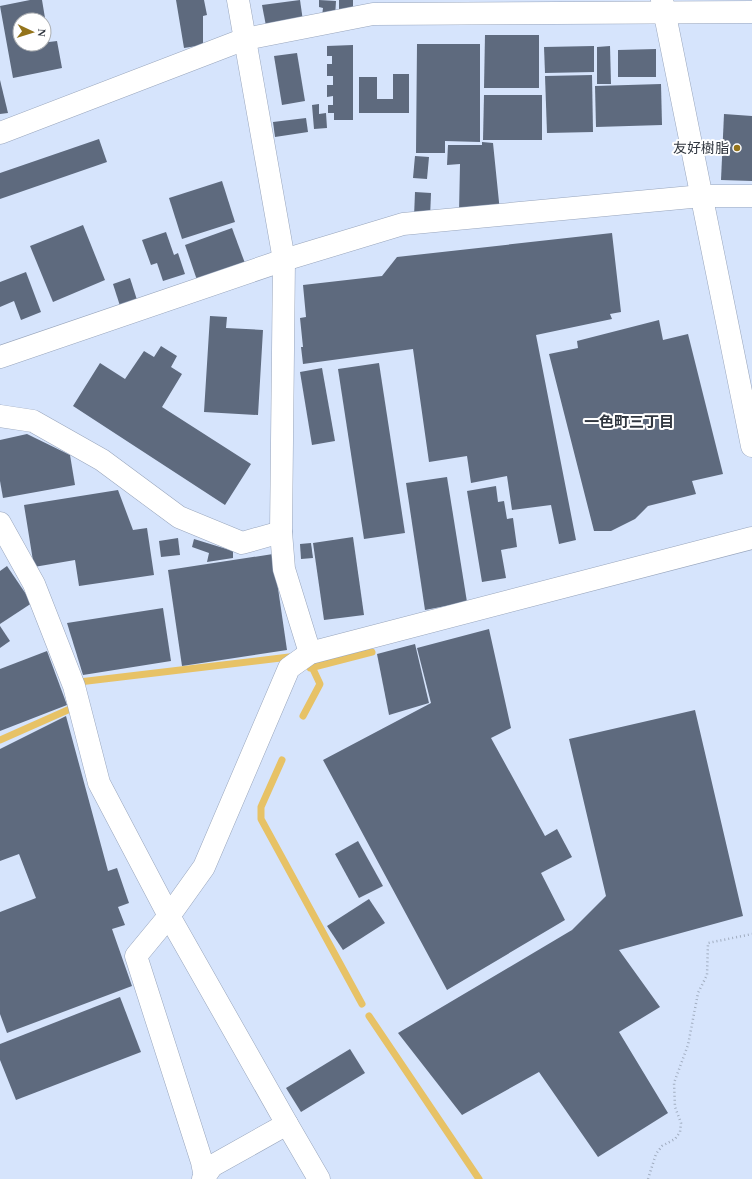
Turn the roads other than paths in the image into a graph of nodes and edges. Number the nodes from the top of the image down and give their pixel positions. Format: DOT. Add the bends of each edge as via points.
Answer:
graph roads {
  1 [pos="238,0"];
  2 [pos="664,6"];
  3 [pos="752,12"];
  4 [pos="245,39"];
  5 [pos="0,133"];
  6 [pos="702,196"];
  7 [pos="752,196"];
  8 [pos="284,260"];
  9 [pos="0,357"];
  10 [pos="0,416"];
  11 [pos="752,446"];
  12 [pos="0,523"];
  13 [pos="281,532"];
  14 [pos="752,538"];
  15 [pos="310,653"];
  16 [pos="168,916"];
  17 [pos="287,1124"];
  18 [pos="210,1175"];
  19 [pos="319,1179"];
  1 -- 4 [label="street"];
  2 -- 3 [label="street"];
  2 -- 4 [label="street" via="373,14"];
  2 -- 6 [label="street"];
  4 -- 5 [label="street"];
  4 -- 8 [label="street"];
  6 -- 7 [label="street"];
  6 -- 8 [label="street" via="403,224"];
  6 -- 11 [label="street"];
  8 -- 9 [label="street"];
  8 -- 13 [label="street"];
  10 -- 13 [label="street" via="33,421 102,460 179,517 242,542"];
  12 -- 16 [label="street" via="34,584 74,686 99,783"];
  13 -- 15 [label="street" via="284,569"];
  14 -- 15 [label="street"];
  15 -- 16 [label="street" via="289,668 204,867"];
  16 -- 17 [label="street"];
  16 -- 18 [label="street" via="136,956 202,1162"];
  17 -- 18 [label="street"];
  17 -- 19 [label="street"];
}
